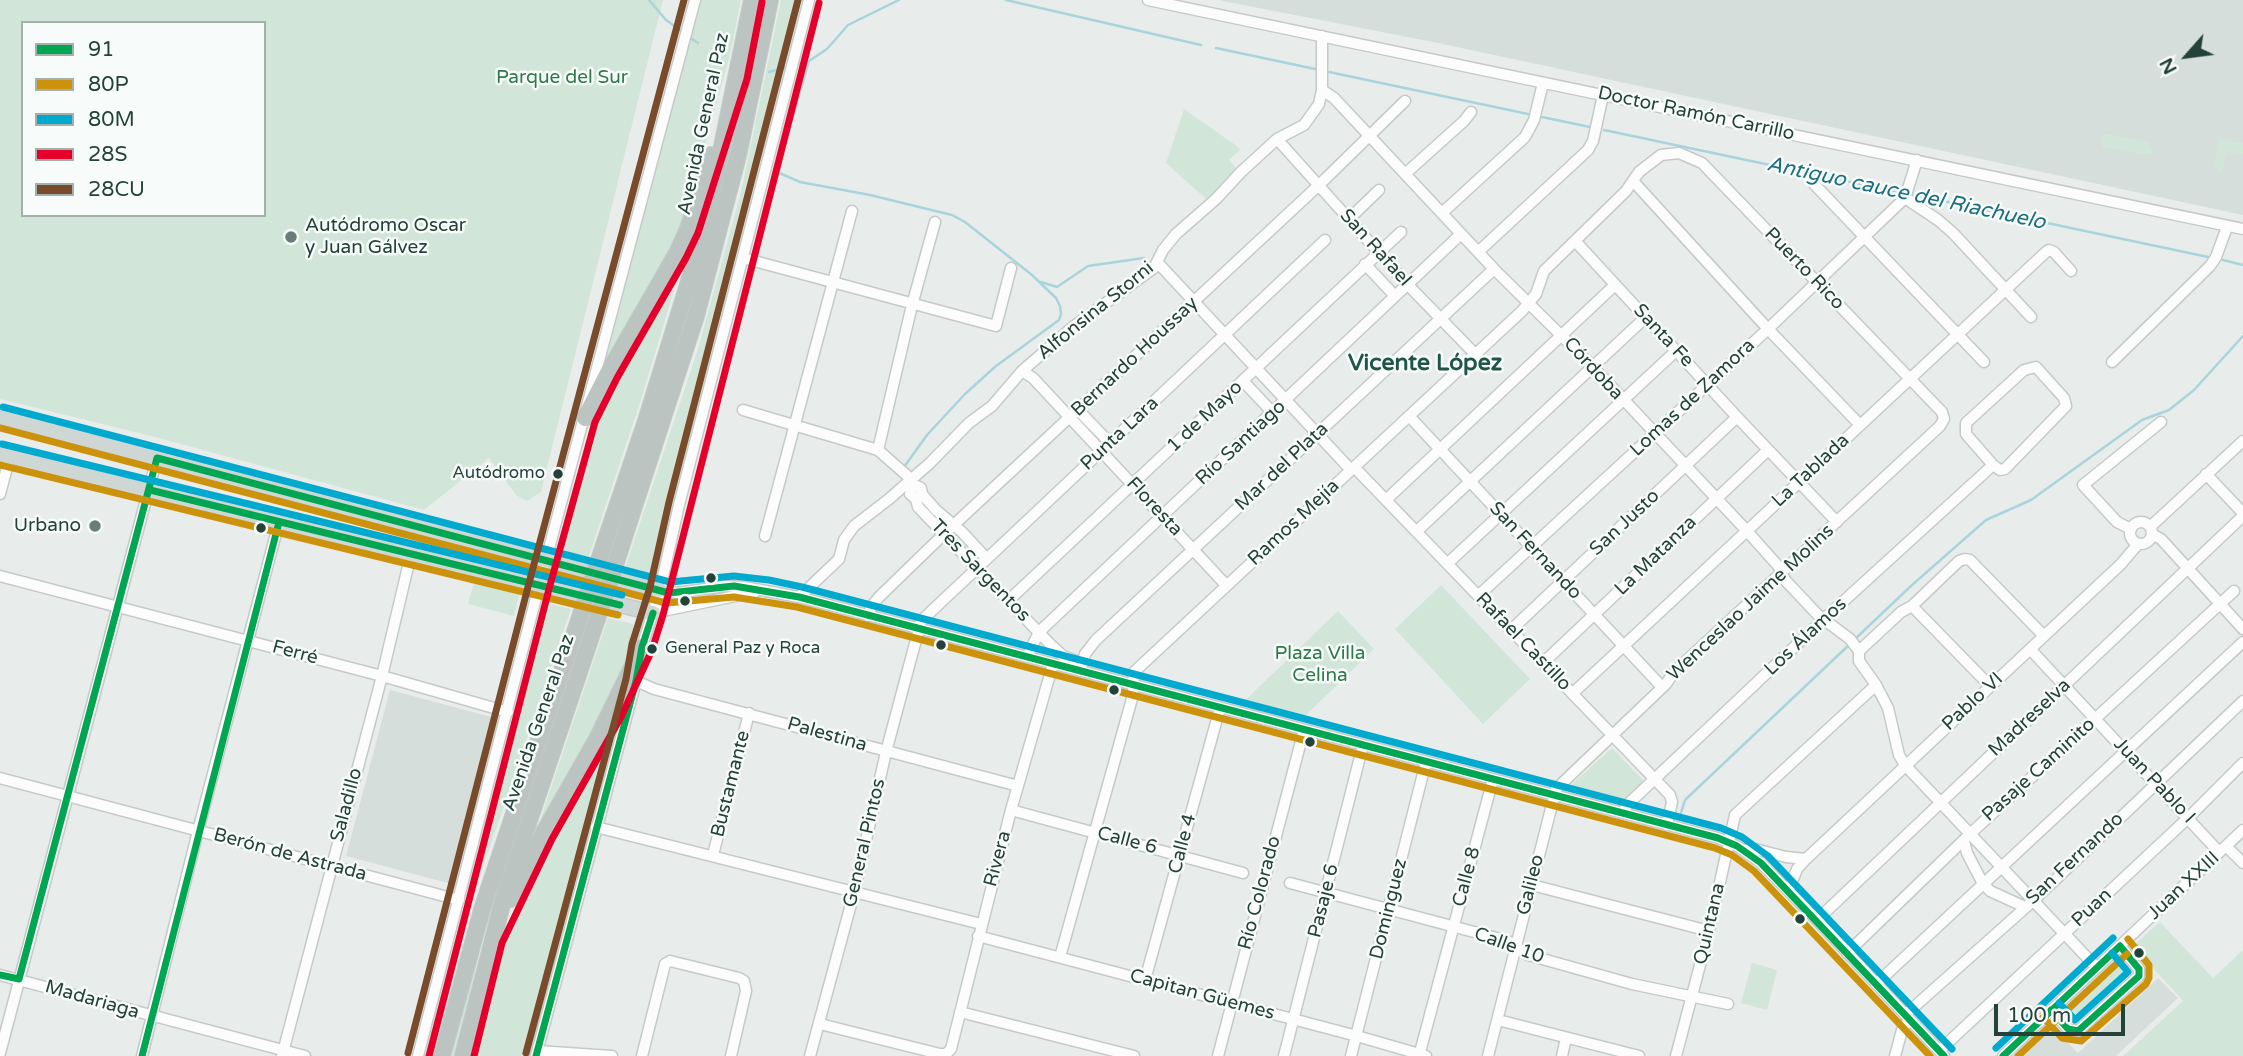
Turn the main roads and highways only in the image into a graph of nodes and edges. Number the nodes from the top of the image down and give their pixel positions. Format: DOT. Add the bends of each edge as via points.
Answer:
graph roads {
  1 [pos="752,0"];
  2 [pos="770,0"];
  3 [pos="737,76"];
  4 [pos="0,417"];
  5 [pos="585,418"];
  6 [pos="5,455"];
  7 [pos="660,590"];
  8 [pos="653,613"];
  9 [pos="642,647"];
  10 [pos="492,939"];
  11 [pos="442,1056"];
  12 [pos="463,1056"];
  1 -- 3 [label="highway, Avenida General Paz"];
  2 -- 10 [label="highway, Avenida General Paz, bridge" via="738,156 696,316"];
  3 -- 5 [label="highway" via="688,229"];
  3 -- 11 [label="highway, Avenida General Paz, bridge" via="690,278 495,867"];
  4 -- 7 [label="main road"];
  6 -- 8 [label="main road"];
  9 -- 10 [label="highway"];
  10 -- 12 [label="highway, Avenida General Paz"];
}
